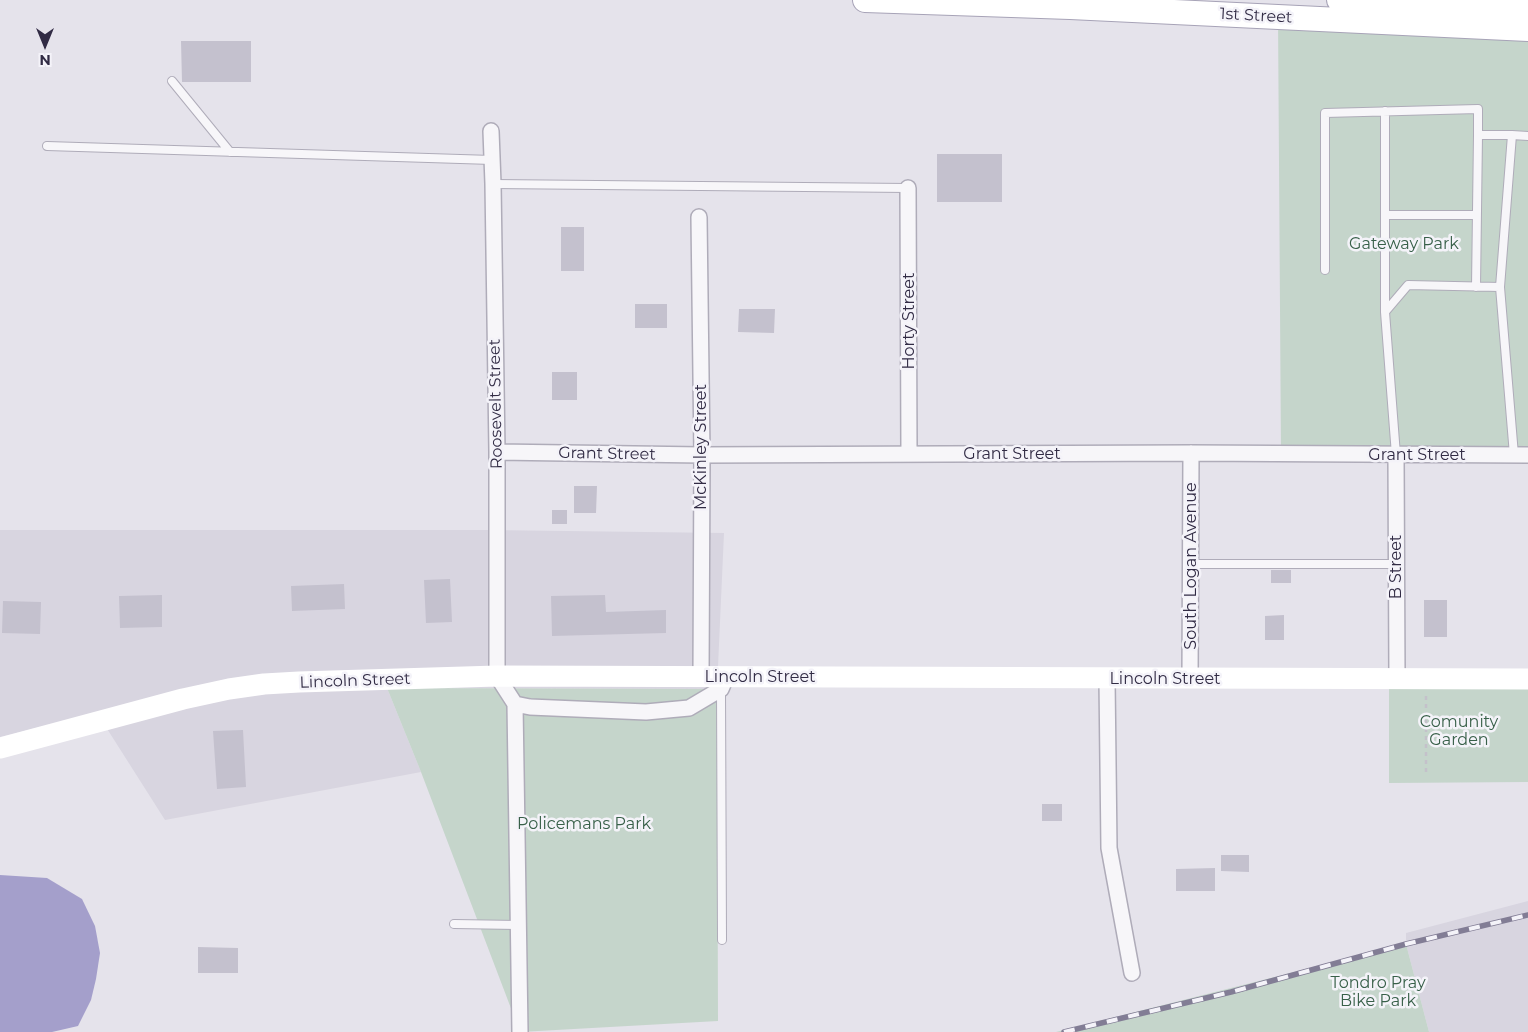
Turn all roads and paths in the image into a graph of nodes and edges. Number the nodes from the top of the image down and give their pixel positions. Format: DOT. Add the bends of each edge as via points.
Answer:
graph roads {
  1 [pos="865,0"];
  2 [pos="1339,0"];
  3 [pos="1528,12"];
  4 [pos="1528,29"];
  5 [pos="172,81"];
  6 [pos="1385,112"];
  7 [pos="491,131"];
  8 [pos="1478,136"];
  9 [pos="1512,136"];
  10 [pos="1528,136"];
  11 [pos="47,146"];
  12 [pos="230,152"];
  13 [pos="492,160"];
  14 [pos="493,184"];
  15 [pos="908,188"];
  16 [pos="1385,215"];
  17 [pos="1477,215"];
  18 [pos="699,217"];
  19 [pos="1325,270"];
  20 [pos="1476,287"];
  21 [pos="1500,287"];
  22 [pos="1385,312"];
  23 [pos="496,452"];
  24 [pos="1191,453"];
  25 [pos="909,454"];
  26 [pos="702,455"];
  27 [pos="1396,455"];
  28 [pos="1521,455"];
  29 [pos="1191,564"];
  30 [pos="1396,564"];
  31 [pos="497,676"];
  32 [pos="701,677"];
  33 [pos="1107,679"];
  34 [pos="1190,679"];
  35 [pos="1528,679"];
  36 [pos="1397,680"];
  37 [pos="1426,680"];
  38 [pos="724,683"];
  39 [pos="515,704"];
  40 [pos="0,748"];
  41 [pos="1426,774"];
  42 [pos="454,924"];
  43 [pos="518,925"];
  44 [pos="722,940"];
  45 [pos="1132,973"];
  46 [pos="520,1032"];
  1 -- 4 [label="main road, 1st Street"];
  2 -- 3 [label="main road"];
  5 -- 12 [label="lane"];
  6 -- 8 [label="lane" via="1478,109"];
  6 -- 16 [label="lane"];
  6 -- 19 [label="lane" via="1325,113"];
  7 -- 13 [label="street, Roosevelt Street"];
  8 -- 9 [label="lane"];
  8 -- 17 [label="lane"];
  9 -- 10 [label="lane"];
  9 -- 21 [label="lane"];
  11 -- 12 [label="lane"];
  12 -- 13 [label="lane"];
  13 -- 14 [label="street, Roosevelt Street"];
  14 -- 15 [label="lane"];
  14 -- 23 [label="street, Roosevelt Street"];
  15 -- 25 [label="street, Horty Street"];
  16 -- 17 [label="lane"];
  16 -- 22 [label="lane"];
  17 -- 20 [label="lane"];
  18 -- 26 [label="street, McKinley Street"];
  20 -- 21 [label="lane"];
  20 -- 22 [label="lane" via="1408,285"];
  21 -- 28 [label="lane"];
  22 -- 27 [label="lane"];
  23 -- 26 [label="street, Grant Street"];
  23 -- 31 [label="street, Roosevelt Street"];
  24 -- 25 [label="street, Grant Street"];
  24 -- 27 [label="street, Grant Street"];
  24 -- 29 [label="street, South Logan Avenue"];
  25 -- 26 [label="street, Grant Street"];
  26 -- 32 [label="street, McKinley Street"];
  27 -- 28 [label="street, Grant Street"];
  27 -- 30 [label="street, B Street"];
  29 -- 30 [label="lane"];
  29 -- 34 [label="street, South Logan Avenue"];
  30 -- 36 [label="street, B Street"];
  31 -- 32 [label="main road, Lincoln Street"];
  31 -- 39 [label="street"];
  31 -- 40 [label="main road, Lincoln Street" via="299,682 229,689"];
  32 -- 38 [label="main road, Lincoln Street"];
  33 -- 34 [label="main road, Lincoln Street"];
  33 -- 38 [label="main road, Lincoln Street"];
  33 -- 45 [label="street" via="1109,848"];
  34 -- 36 [label="main road, Lincoln Street"];
  35 -- 37 [label="main road, Lincoln Street"];
  36 -- 37 [label="main road, Lincoln Street"];
  37 -- 41 [label="path"];
  38 -- 39 [label="street" via="689,708 646,712 530,708"];
  38 -- 44 [label="lane"];
  39 -- 43 [label="street"];
  42 -- 43 [label="lane"];
  43 -- 46 [label="street"];
}
